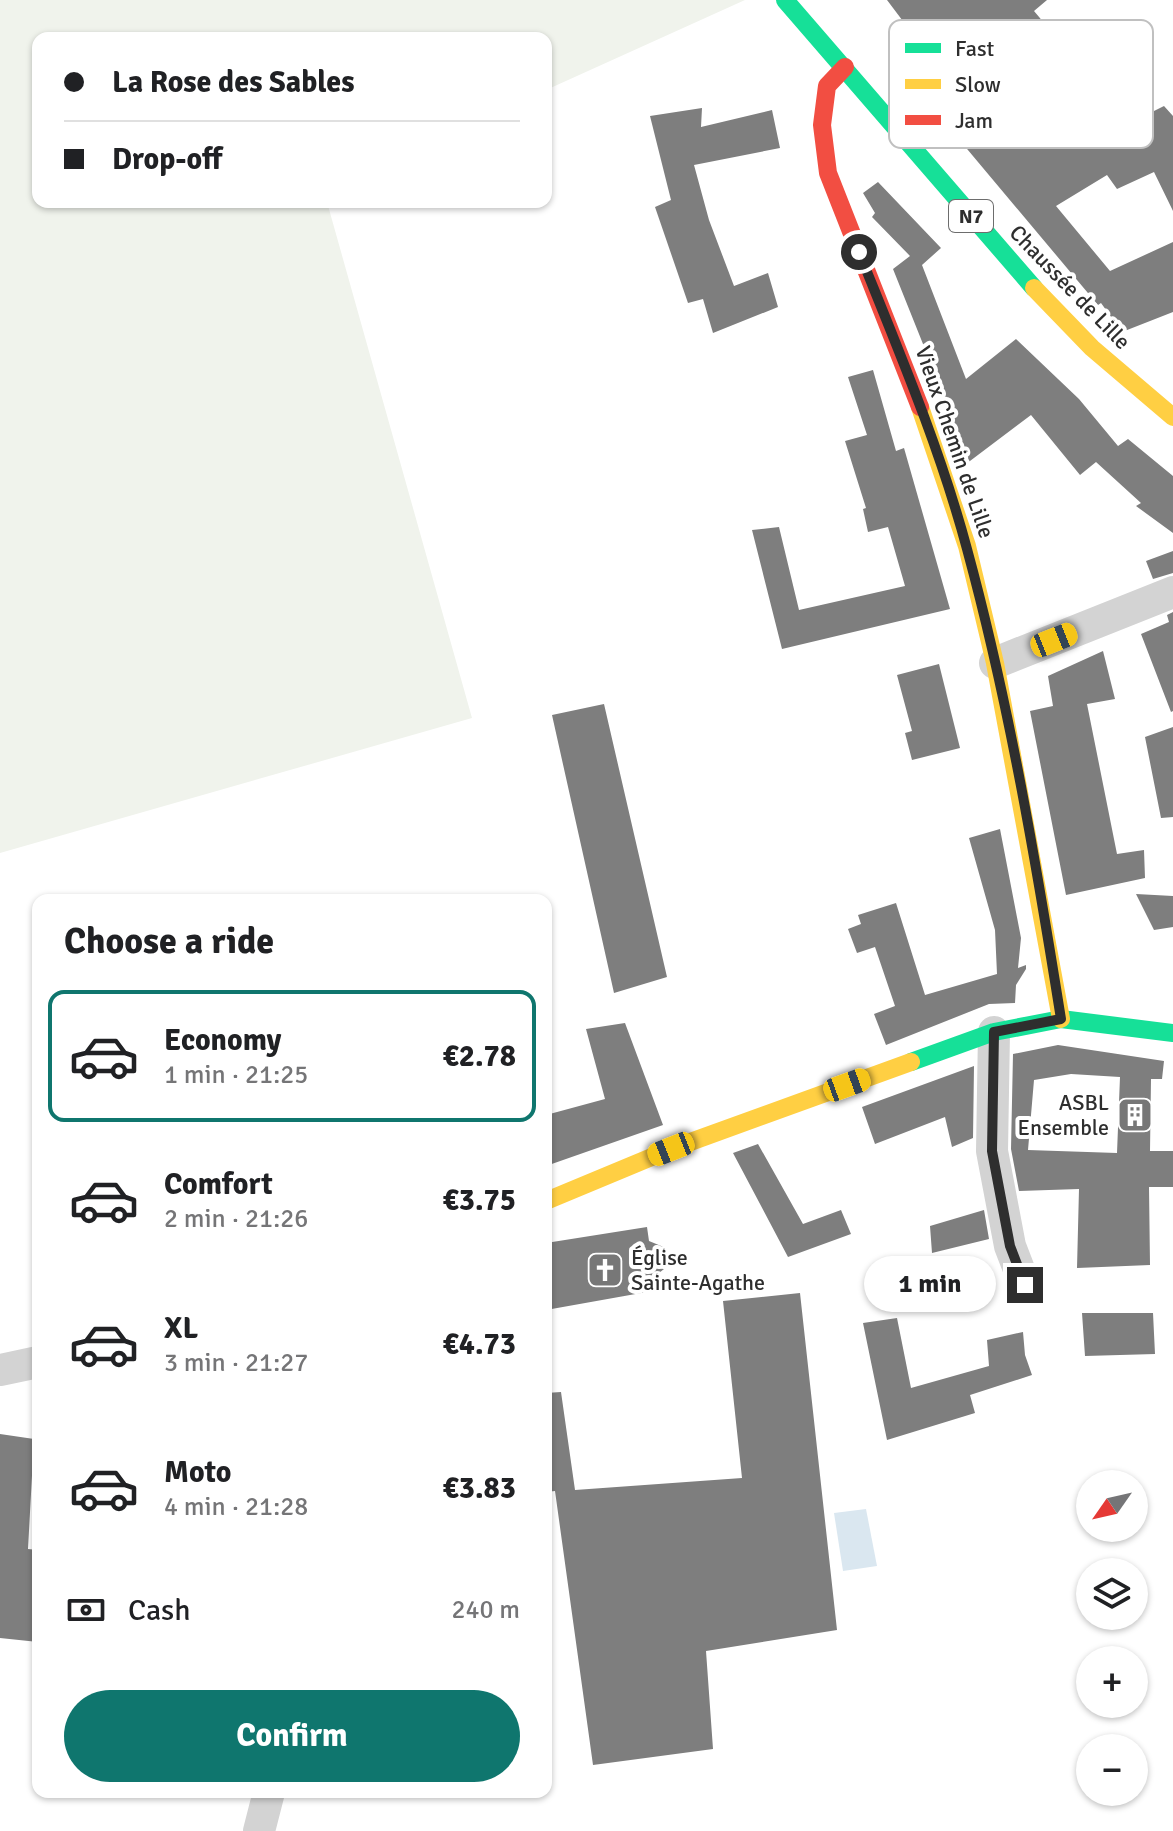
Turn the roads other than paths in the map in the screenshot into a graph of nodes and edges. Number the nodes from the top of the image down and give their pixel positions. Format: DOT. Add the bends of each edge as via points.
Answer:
graph roads {
  1 [pos="785,0"];
  2 [pos="845,67"];
  3 [pos="889,118"];
  4 [pos="914,148"];
  5 [pos="1173,417"];
  6 [pos="1173,592"];
  7 [pos="995,663"];
  8 [pos="1061,1019"];
  9 [pos="994,1032"];
  10 [pos="1173,1033"];
  11 [pos="552,1199"];
  12 [pos="1025,1285"];
  13 [pos="32,1363"];
  14 [pos="0,1370"];
  15 [pos="267,1798"];
  16 [pos="259,1831"];
  1 -- 2 [label="street, Chaussée de Lille / N7"];
  2 -- 3 [label="street, Chaussée de Lille / N7"];
  2 -- 7 [label="street, Vieux Chemin de Lille" via="827,86 822,125 828,173 912,383 967,546"];
  4 -- 5 [label="street, Chaussée de Lille / N7" via="1040,295"];
  6 -- 7 [label="street"];
  7 -- 8 [label="street, Vieux Chemin de Lille"];
  8 -- 9 [label="street"];
  8 -- 10 [label="street"];
  9 -- 11 [label="street" via="671,1149"];
  9 -- 12 [label="street" via="992,1151 1010,1246"];
  13 -- 14 [label="street"];
  15 -- 16 [label="street"];
}
